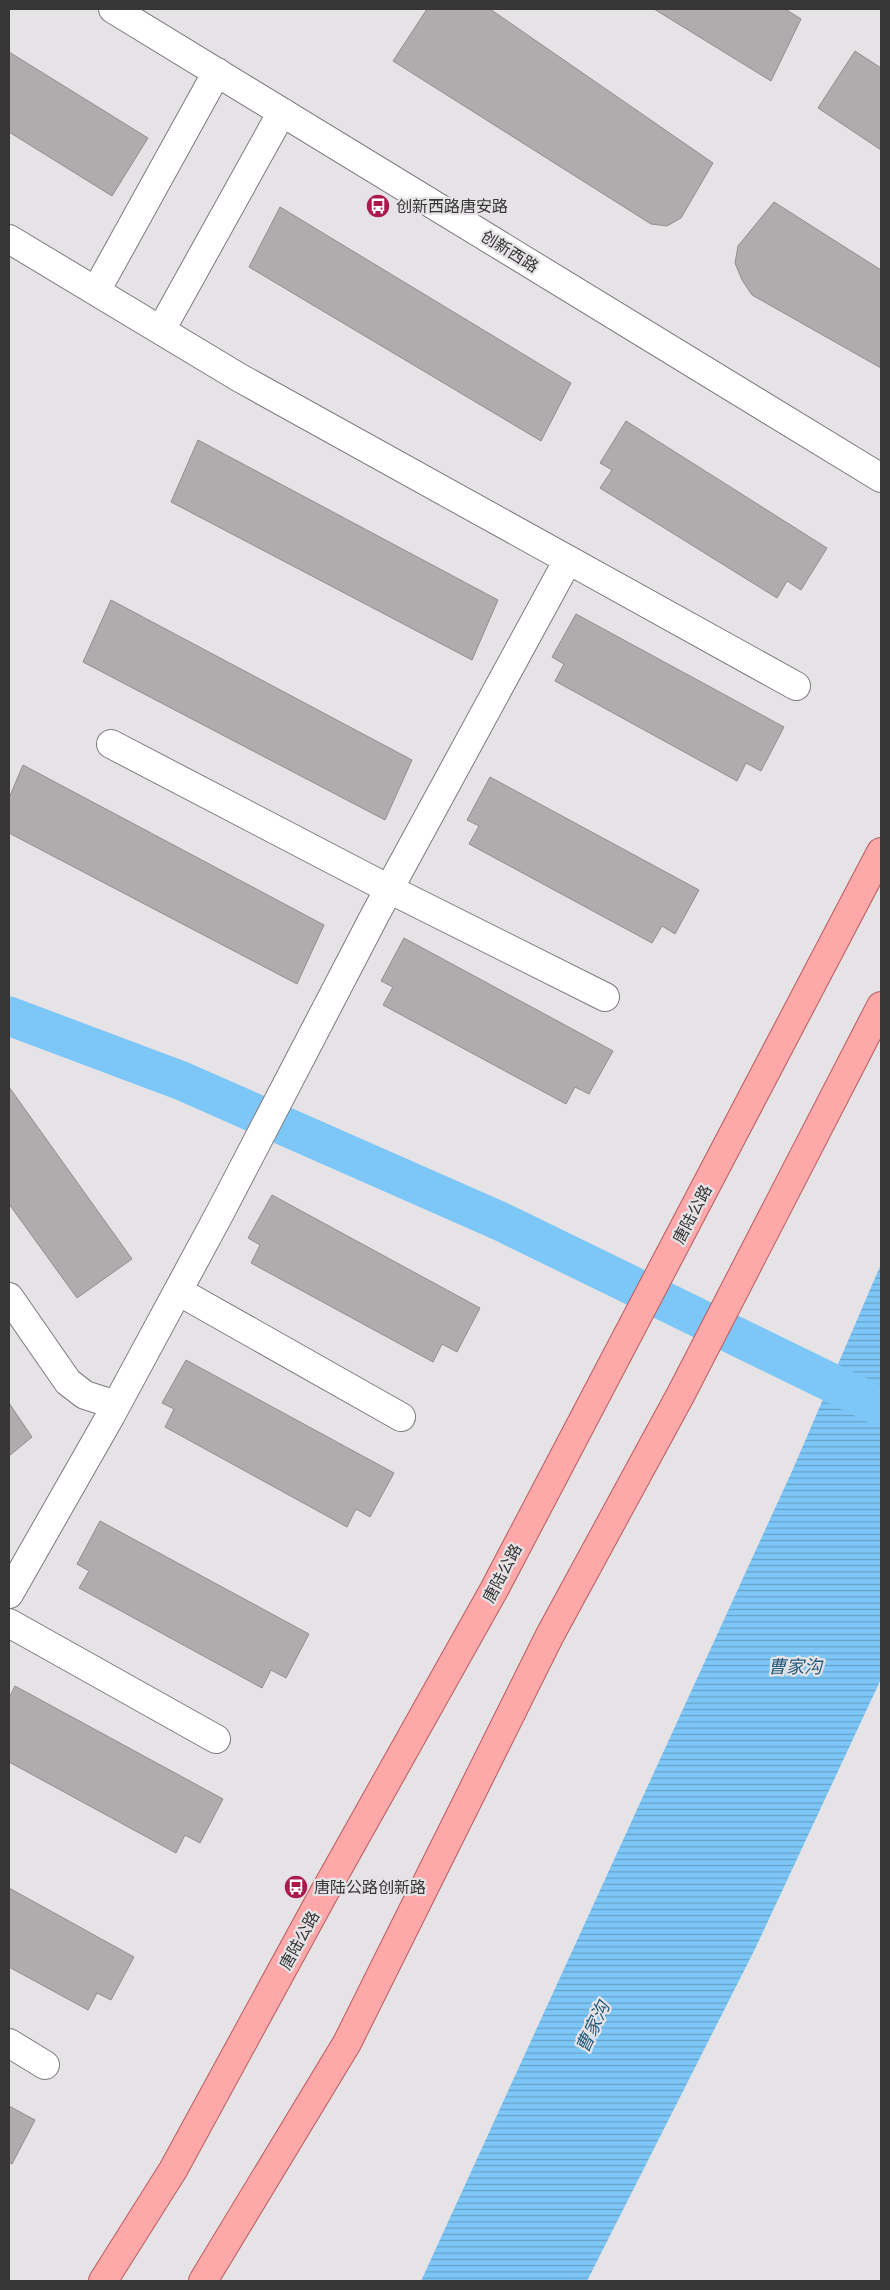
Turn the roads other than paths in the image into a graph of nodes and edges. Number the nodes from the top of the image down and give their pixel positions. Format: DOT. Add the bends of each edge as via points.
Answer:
graph roads {
  1 [pos="113,9"];
  2 [pos="217,72"];
  3 [pos="282,112"];
  4 [pos="9,239"];
  5 [pos="96,291"];
  6 [pos="161,330"];
  7 [pos="881,478"];
  8 [pos="568,560"];
  9 [pos="796,686"];
  10 [pos="112,744"];
  11 [pos="881,852"];
  12 [pos="389,889"];
  13 [pos="605,997"];
  14 [pos="881,1006"];
  15 [pos="178,1291"];
  16 [pos="9,1297"];
  17 [pos="116,1405"];
  18 [pos="401,1417"];
  19 [pos="9,1594"];
  20 [pos="9,1623"];
  21 [pos="216,1740"];
  22 [pos="9,2043"];
  23 [pos="45,2064"];
  24 [pos="103,2281"];
  25 [pos="203,2281"];
  1 -- 2 [label="street, 创新西路"];
  2 -- 3 [label="street, 创新西路"];
  2 -- 5 [label="street"];
  3 -- 6 [label="street"];
  3 -- 7 [label="street, 创新西路"];
  4 -- 5 [label="street"];
  5 -- 6 [label="street"];
  6 -- 8 [label="street" via="240,378"];
  8 -- 9 [label="street"];
  8 -- 12 [label="street"];
  10 -- 12 [label="street"];
  11 -- 24 [label="main road, 唐陆公路" via="495,1588 173,2170"];
  12 -- 13 [label="street"];
  12 -- 15 [label="street"];
  14 -- 25 [label="main road" via="681,1394 550,1635 347,2043"];
  15 -- 17 [label="street"];
  15 -- 18 [label="street"];
  16 -- 17 [label="street" via="68,1382 85,1395"];
  17 -- 19 [label="street"];
  20 -- 21 [label="street"];
  22 -- 23 [label="street"];
}
